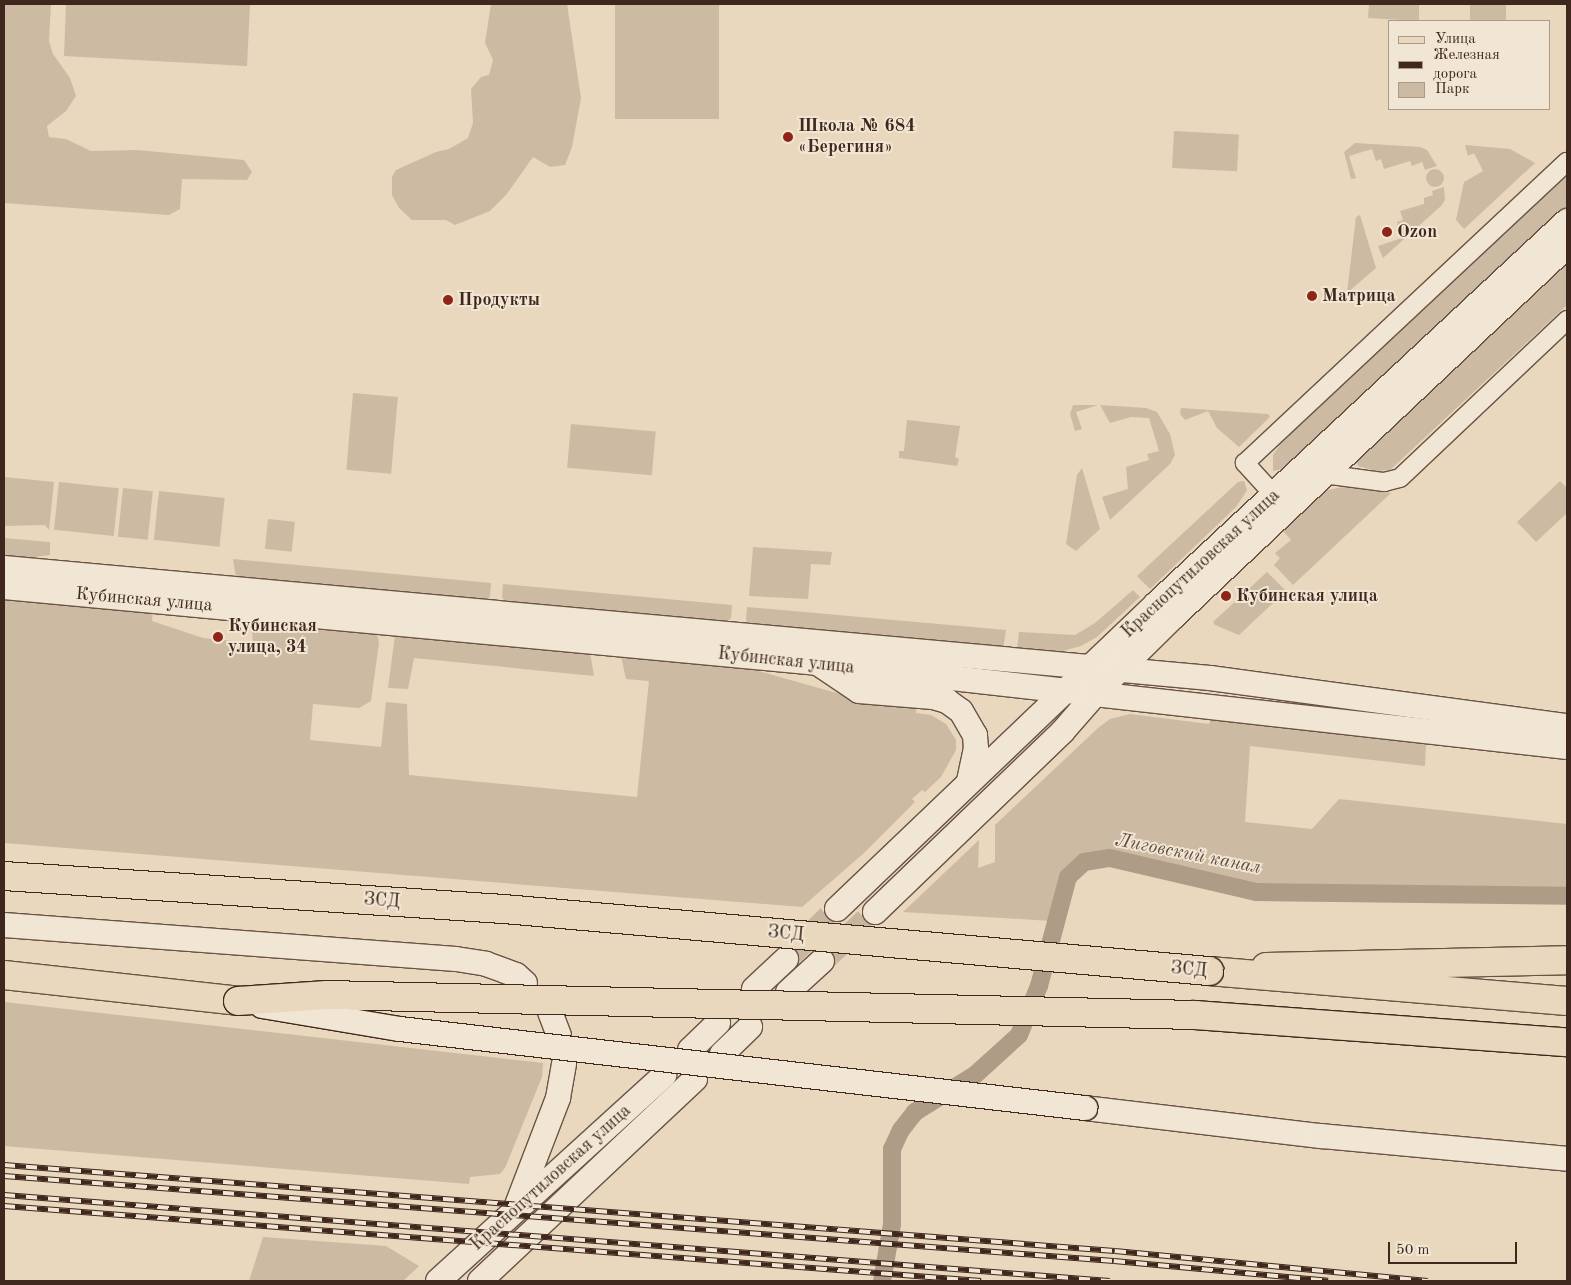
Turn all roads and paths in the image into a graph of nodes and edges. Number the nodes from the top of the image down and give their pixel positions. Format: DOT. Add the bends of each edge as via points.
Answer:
graph roads {
  1 [pos="1567,162"];
  2 [pos="1567,221"];
  3 [pos="1567,246"];
  4 [pos="1567,320"];
  5 [pos="1323,474"];
  6 [pos="1275,496"];
  7 [pos="4,568"];
  8 [pos="4,587"];
  9 [pos="818,663"];
  10 [pos="1090,666"];
  11 [pos="1120,669"];
  12 [pos="1065,689"];
  13 [pos="1096,693"];
  14 [pos="1567,726"];
  15 [pos="1567,746"];
  16 [pos="969,782"];
  17 [pos="4,876"];
  18 [pos="837,910"];
  19 [pos="874,912"];
  20 [pos="4,925"];
  21 [pos="786,959"];
  22 [pos="1567,960"];
  23 [pos="822,961"];
  24 [pos="1209,971"];
  25 [pos="4,975"];
  26 [pos="525,983"];
  27 [pos="754,989"];
  28 [pos="788,992"];
  29 [pos="238,1002"];
  30 [pos="1567,1002"];
  31 [pos="550,1012"];
  32 [pos="718,1023"];
  33 [pos="750,1028"];
  34 [pos="559,1035"];
  35 [pos="1567,1042"];
  36 [pos="690,1050"];
  37 [pos="722,1054"];
  38 [pos="564,1064"];
  39 [pos="664,1075"];
  40 [pos="695,1079"];
  41 [pos="1567,1159"];
  42 [pos="516,1206"];
  43 [pos="438,1281"];
  44 [pos="480,1281"];
  1 -- 6 [label="street" via="1246,464"];
  2 -- 6 [label="main road, Краснопутиловская улица"];
  3 -- 5 [label="main road, Краснопутиловская улица"];
  4 -- 5 [label="street" via="1400,478 1384,482"];
  5 -- 11 [label="main road, Краснопутиловская улица"];
  6 -- 10 [label="main road, Краснопутиловская улица"];
  7 -- 10 [label="main road, Кубинская улица"];
  8 -- 9 [label="main road, Кубинская улица"];
  9 -- 12 [label="main road, Кубинская улица"];
  9 -- 16 [label="main road" via="859,691 933,697 961,711 974,735 976,748"];
  10 -- 11 [label="main road, Кубинская улица"];
  10 -- 12 [label="main road, Краснопутиловская улица"];
  11 -- 13 [label="main road, Краснопутиловская улица"];
  11 -- 14 [label="main road, Кубинская улица"];
  12 -- 13 [label="main road, Кубинская улица"];
  12 -- 16 [label="main road, Краснопутиловская улица"];
  13 -- 15 [label="main road, Кубинская улица"];
  13 -- 19 [label="main road, Краснопутиловская улица" via="1063,731"];
  16 -- 18 [label="main road, Краснопутиловская улица"];
  17 -- 24 [label="main road, ЗСД, bridge" via="504,910"];
  20 -- 26 [label="main road" via="411,955 486,964 516,975"];
  21 -- 27 [label="main road"];
  22 -- 24 [label="main road" via="1295,965"];
  23 -- 28 [label="main road"];
  24 -- 30 [label="main road, ЗСД"];
  25 -- 29 [label="main road"];
  29 -- 35 [label="main road, bridge" via="336,995 1196,1014"];
  29 -- 41 [label="main road, bridge" via="430,1033 1321,1136"];
  31 -- 34 [label="main road"];
  32 -- 36 [label="main road"];
  33 -- 37 [label="main road"];
  38 -- 42 [label="main road" via="558,1098"];
  39 -- 42 [label="main road, Краснопутиловская улица"];
  40 -- 44 [label="main road, Краснопутиловская улица"];
  42 -- 43 [label="main road, Краснопутиловская улица"];
}
